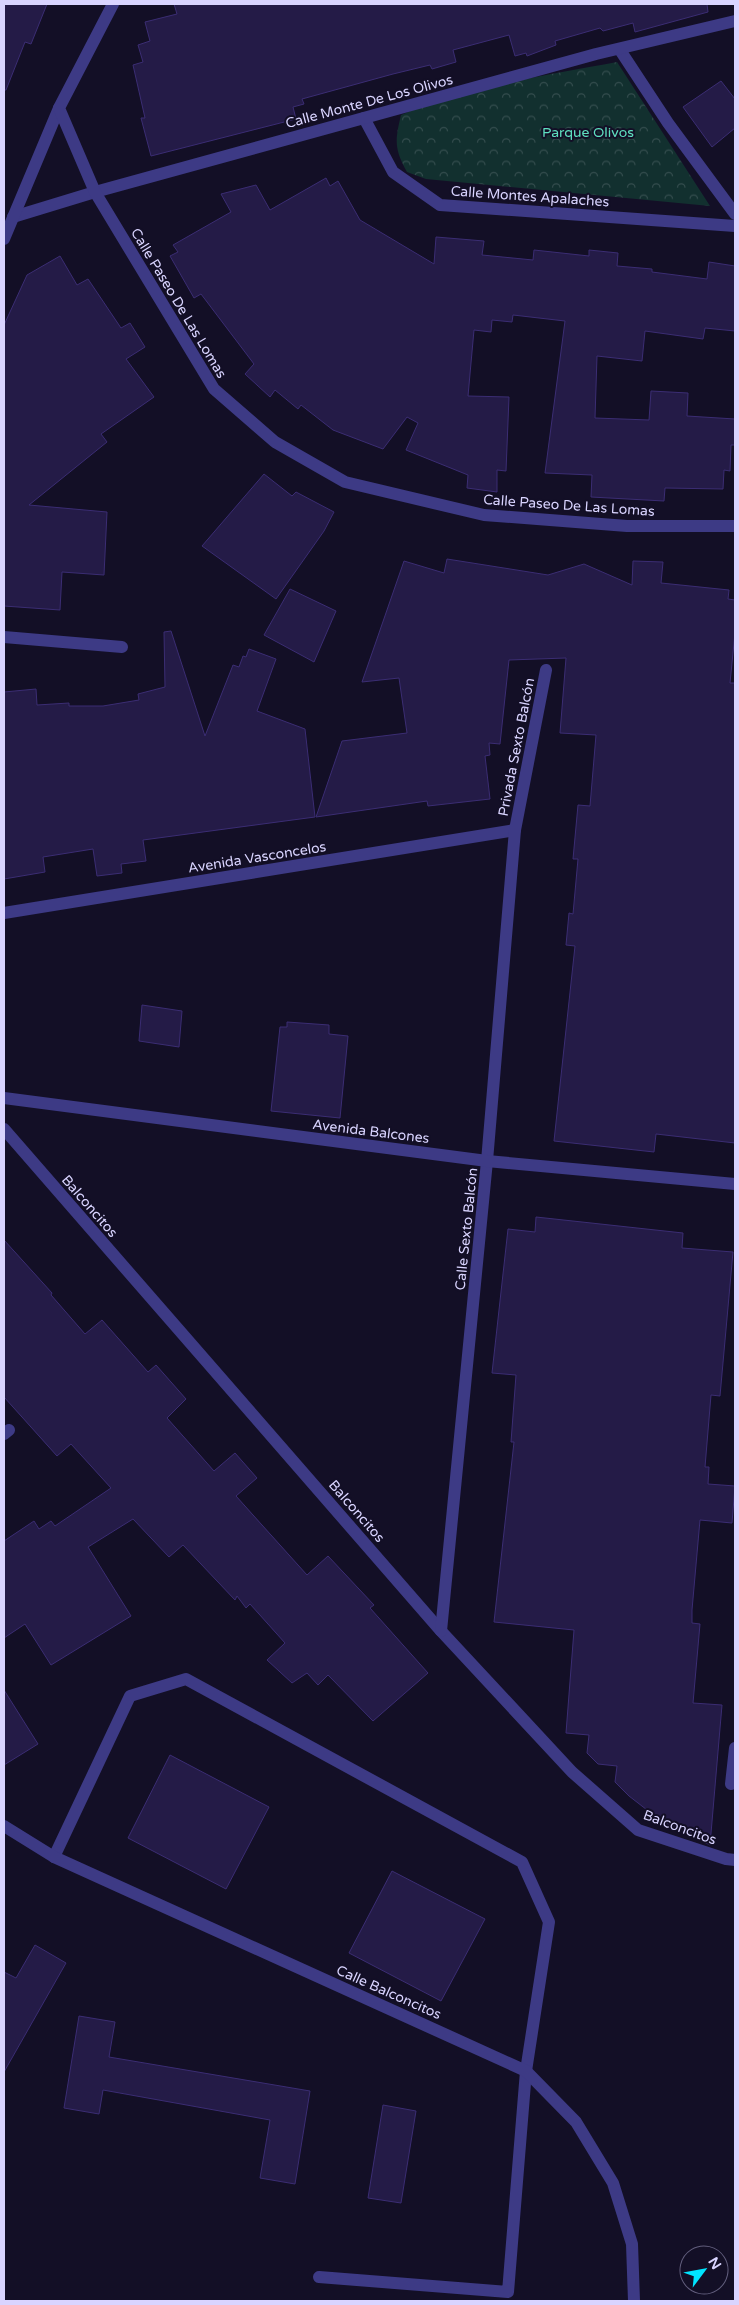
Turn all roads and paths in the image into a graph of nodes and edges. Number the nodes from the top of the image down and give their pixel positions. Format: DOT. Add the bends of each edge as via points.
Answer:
graph roads {
  1 [pos="113,4"];
  2 [pos="735,21"];
  3 [pos="620,50"];
  4 [pos="59,108"];
  5 [pos="364,118"];
  6 [pos="94,192"];
  7 [pos="735,214"];
  8 [pos="13,217"];
  9 [pos="735,226"];
  10 [pos="4,239"];
  11 [pos="735,526"];
  12 [pos="4,637"];
  13 [pos="122,647"];
  14 [pos="546,670"];
  15 [pos="515,830"];
  16 [pos="4,913"];
  17 [pos="4,1098"];
  18 [pos="4,1130"];
  19 [pos="487,1161"];
  20 [pos="735,1184"];
  21 [pos="442,1631"];
  22 [pos="735,1748"];
  23 [pos="731,1784"];
  24 [pos="4,1826"];
  25 [pos="54,1857"];
  26 [pos="731,1859"];
  27 [pos="526,2071"];
  28 [pos="319,2277"];
  29 [pos="634,2301"];
  1 -- 4 [label="street"];
  2 -- 3 [label="street, Calle Monte De Los Olivos"];
  3 -- 5 [label="street, Calle Monte De Los Olivos"];
  3 -- 7 [label="street" via="668,123"];
  4 -- 6 [label="street, Calle Paseo De Las Lomas"];
  4 -- 8 [label="street"];
  5 -- 6 [label="street, Calle Monte De Los Olivos"];
  5 -- 9 [label="street, Calle Montes Apalaches" via="393,172 440,205"];
  6 -- 8 [label="street, Calle Monte De Los Olivos"];
  6 -- 11 [label="street, Calle Paseo De Las Lomas" via="214,389 275,442 345,482 484,515 627,526"];
  8 -- 10 [label="street"];
  12 -- 13 [label="street"];
  14 -- 15 [label="street, Privada Sexto Balcón"];
  15 -- 16 [label="street, Avenida Vasconcelos"];
  15 -- 19 [label="street, Calle Sexto Balcón"];
  17 -- 19 [label="street, Avenida Balcones"];
  18 -- 21 [label="street, Balconcitos"];
  19 -- 20 [label="street, Avenida Balcones"];
  19 -- 21 [label="street, Calle Sexto Balcón"];
  21 -- 26 [label="street, Balconcitos" via="572,1772 638,1830"];
  22 -- 23 [label="street"];
  24 -- 25 [label="street, Calle Balconcitos"];
  25 -- 27 [label="street, Calle Balconcitos"];
  25 -- 27 [label="street" via="130,1696 186,1679 522,1862 549,1922"];
  27 -- 28 [label="street" via="508,2292"];
  27 -- 29 [label="street, Calle Balconcitos" via="576,2122 613,2183 632,2244"];
}
